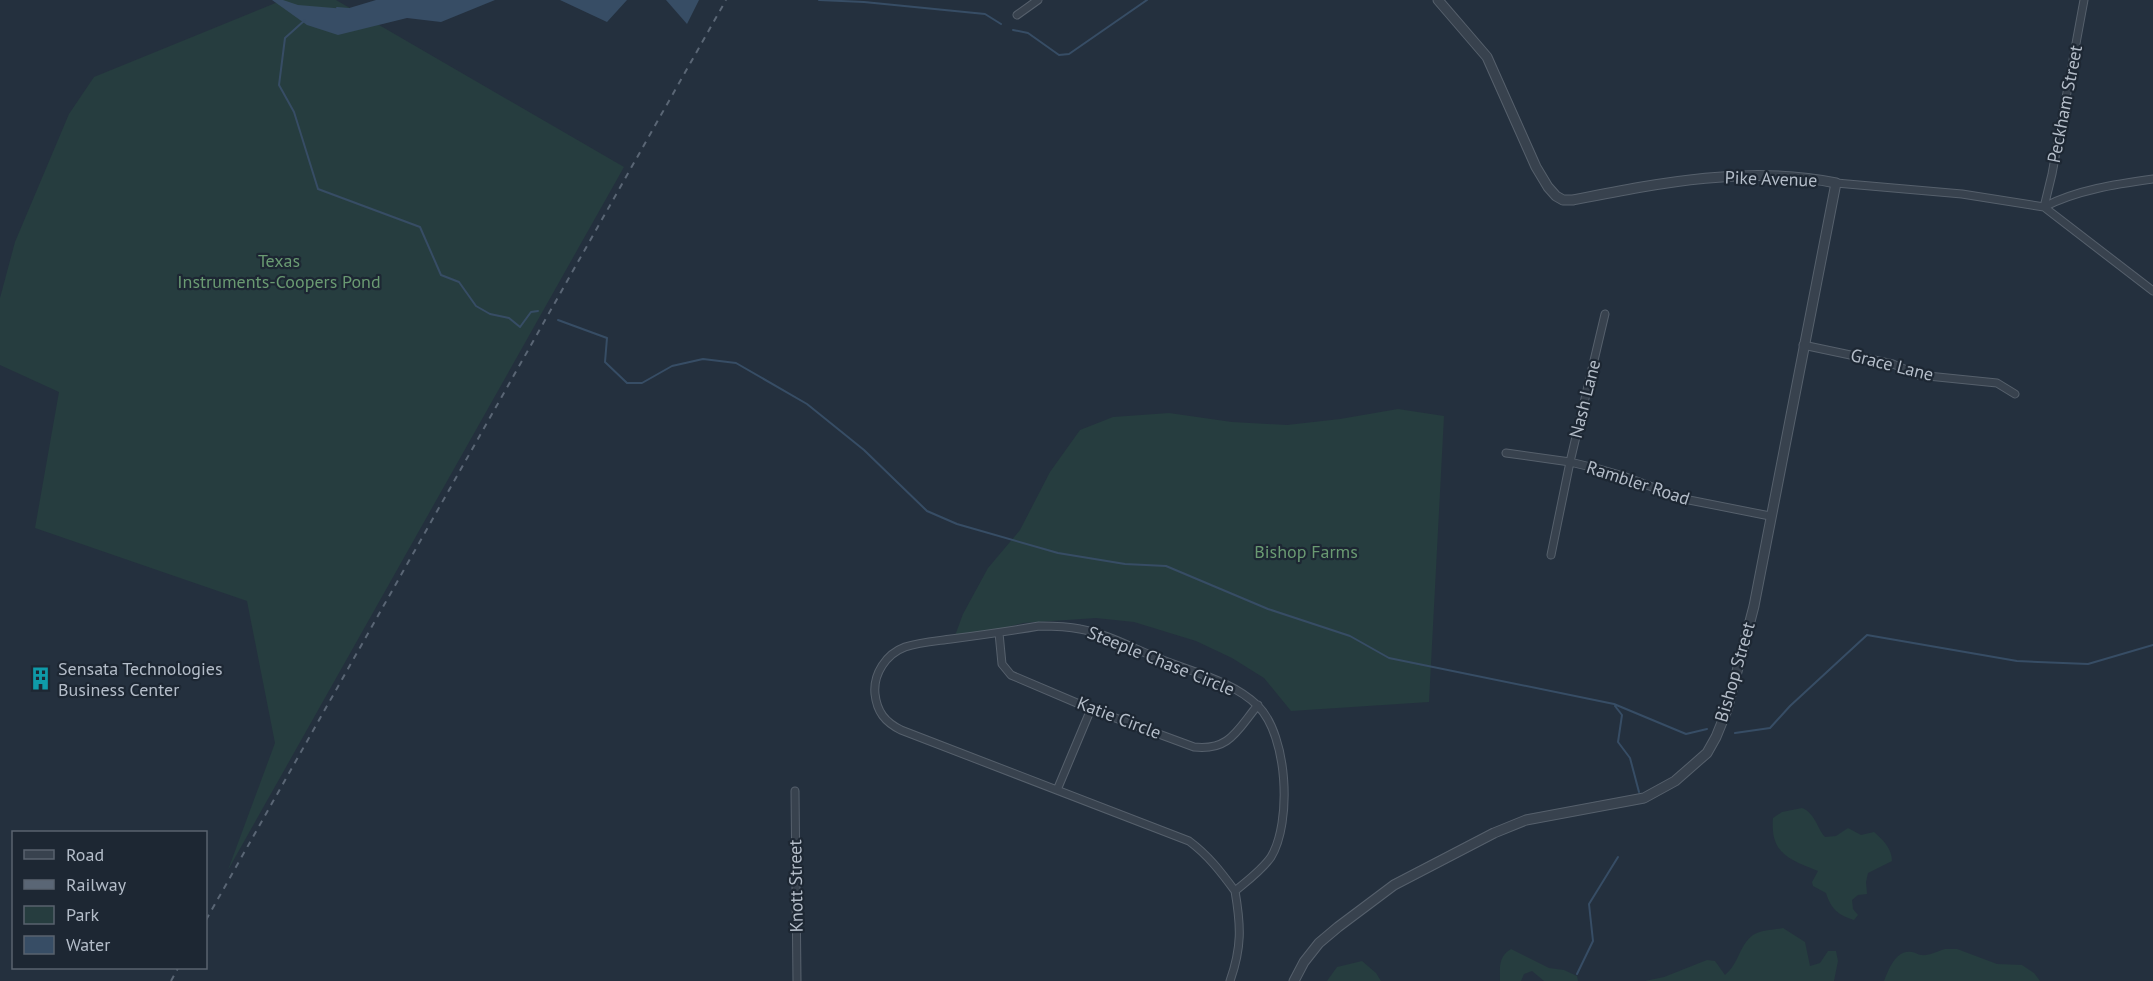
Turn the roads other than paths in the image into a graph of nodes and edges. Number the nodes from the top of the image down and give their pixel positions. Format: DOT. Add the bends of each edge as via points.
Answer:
graph roads {
  1 [pos="1038,0"];
  2 [pos="1438,0"];
  3 [pos="2084,0"];
  4 [pos="1017,15"];
  5 [pos="2153,179"];
  6 [pos="1836,183"];
  7 [pos="2044,207"];
  8 [pos="2153,291"];
  9 [pos="1605,314"];
  10 [pos="1803,345"];
  11 [pos="2015,394"];
  12 [pos="1506,453"];
  13 [pos="1570,462"];
  14 [pos="1770,516"];
  15 [pos="1551,555"];
  16 [pos="999,633"];
  17 [pos="1258,705"];
  18 [pos="1091,709"];
  19 [pos="1057,790"];
  20 [pos="795,792"];
  21 [pos="1235,891"];
  22 [pos="797,981"];
  23 [pos="1230,981"];
  24 [pos="1293,981"];
  1 -- 4 [label="street"];
  2 -- 6 [label="street, Pike Avenue" via="1487,57 1536,167 1563,200 1731,176"];
  3 -- 7 [label="street, Peckham Street"];
  5 -- 7 [label="street" via="2078,194"];
  6 -- 7 [label="street, Pike Avenue" via="1962,194"];
  6 -- 10 [label="street, Bishop Street"];
  7 -- 8 [label="street, Pike Avenue"];
  9 -- 13 [label="street, Nash Lane"];
  10 -- 11 [label="street, Grace Lane" via="1893,364 1918,375 1997,383"];
  10 -- 14 [label="street, Bishop Street"];
  12 -- 13 [label="street, Rambler Road"];
  13 -- 14 [label="street, Rambler Road" via="1623,476 1684,500"];
  13 -- 15 [label="street, Nash Lane"];
  14 -- 24 [label="street, Bishop Street" via="1754,606 1727,710 1707,753 1675,782 1644,798 1526,820 1394,885 1319,943"];
  16 -- 17 [label="street, Steeple Chase Circle" via="1039,626 1103,635 1229,686"];
  16 -- 18 [label="street, Katie Circle" via="999,650 1005,670 1011,675"];
  16 -- 19 [label="street, Steeple Chase Circle" via="924,643 893,654 875,680 877,706 882,717 901,730"];
  17 -- 18 [label="street, Katie Circle" via="1230,739 1208,748 1194,747"];
  17 -- 21 [label="street, Steeple Chase Circle" via="1279,742 1283,765 1282,822 1270,857"];
  18 -- 19 [label="street"];
  19 -- 21 [label="street, Steeple Chase Circle" via="1188,841 1203,851"];
  20 -- 22 [label="street, Knott Street"];
  21 -- 23 [label="street, Steeple Chase Circle" via="1240,939"];
}
